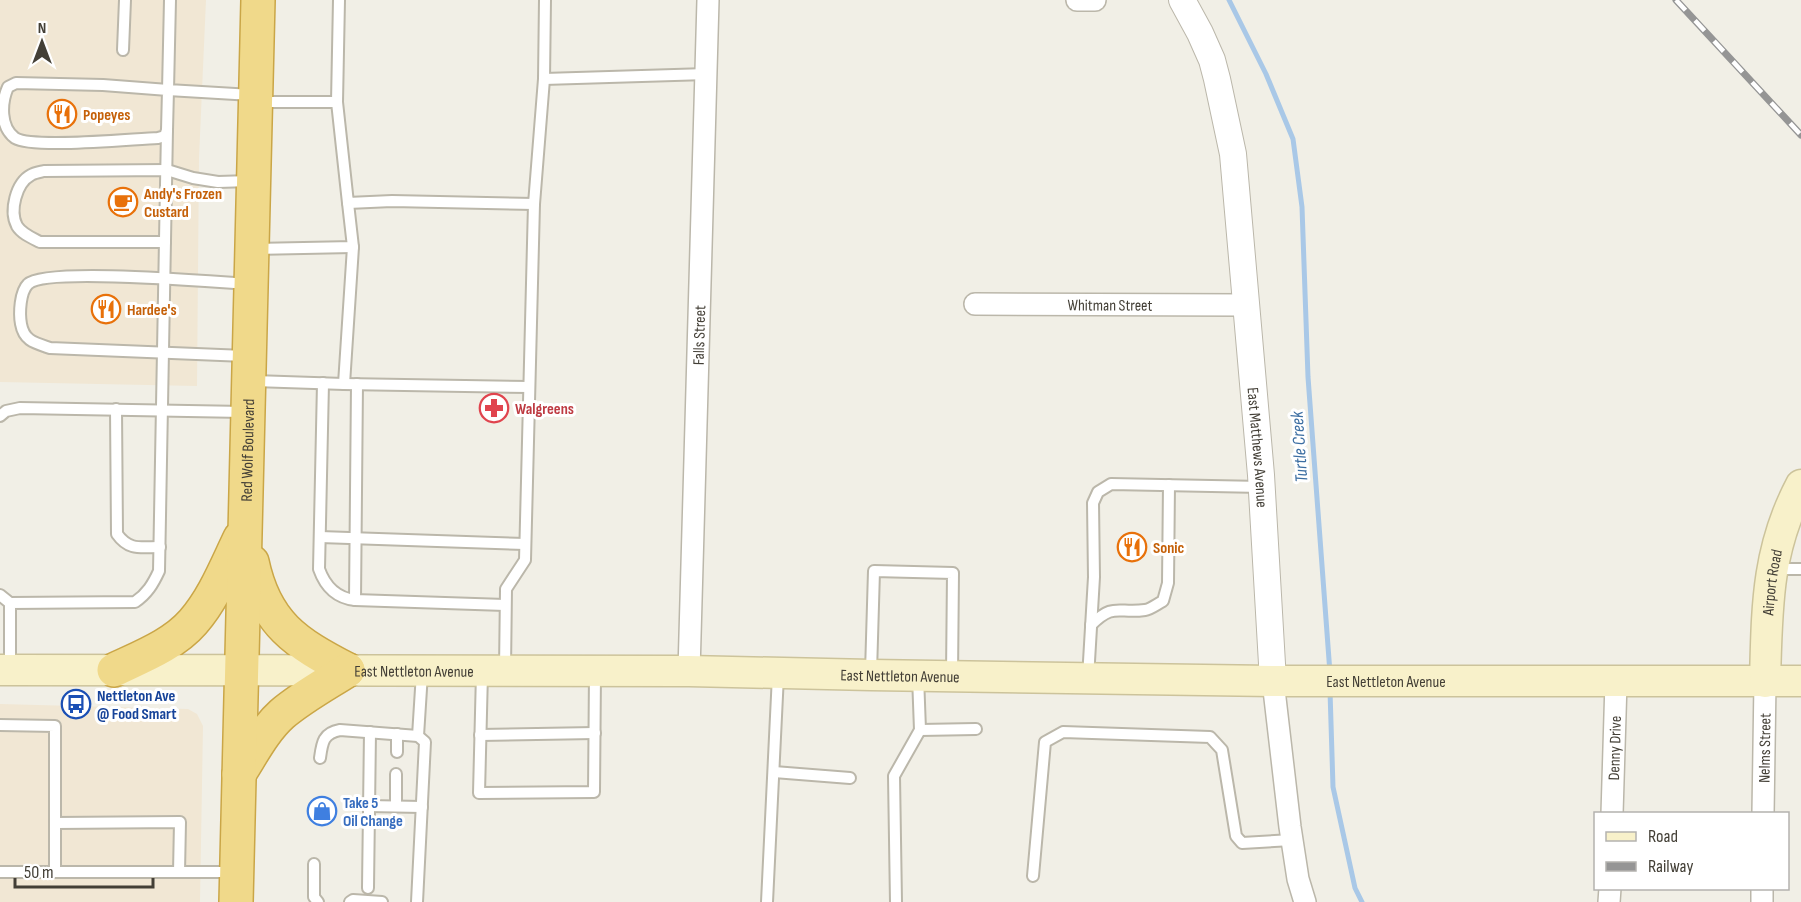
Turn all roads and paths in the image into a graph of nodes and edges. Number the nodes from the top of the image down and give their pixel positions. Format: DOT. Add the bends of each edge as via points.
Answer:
graph roads {
  1 [pos="125,0"];
  2 [pos="170,0"];
  3 [pos="258,0"];
  4 [pos="339,0"];
  5 [pos="544,0"];
  6 [pos="708,0"];
  7 [pos="1077,0"];
  8 [pos="1095,0"];
  9 [pos="1182,0"];
  10 [pos="123,50"];
  11 [pos="707,74"];
  12 [pos="544,78"];
  13 [pos="168,90"];
  14 [pos="255,98"];
  15 [pos="337,102"];
  16 [pos="167,130"];
  17 [pos="167,170"];
  18 [pos="253,181"];
  19 [pos="348,203"];
  20 [pos="534,204"];
  21 [pos="165,242"];
  22 [pos="353,247"];
  23 [pos="251,249"];
  24 [pos="165,280"];
  25 [pos="250,284"];
  26 [pos="975,304"];
  27 [pos="1246,305"];
  28 [pos="163,352"];
  29 [pos="248,383"];
  30 [pos="323,383"];
  31 [pos="344,384"];
  32 [pos="357,384"];
  33 [pos="529,387"];
  34 [pos="116,409"];
  35 [pos="162,410"];
  36 [pos="0,416"];
  37 [pos="1169,485"];
  38 [pos="1801,485"];
  39 [pos="1262,487"];
  40 [pos="245,528"];
  41 [pos="320,537"];
  42 [pos="355,538"];
  43 [pos="525,544"];
  44 [pos="160,547"];
  45 [pos="1786,569"];
  46 [pos="0,595"];
  47 [pos="355,600"];
  48 [pos="10,603"];
  49 [pos="505,605"];
  50 [pos="1090,625"];
  51 [pos="5,670"];
  52 [pos="114,670"];
  53 [pos="242,670"];
  54 [pos="348,670"];
  55 [pos="422,670"];
  56 [pos="494,670"];
  57 [pos="595,670"];
  58 [pos="689,670"];
  59 [pos="778,672"];
  60 [pos="871,675"];
  61 [pos="918,676"];
  62 [pos="952,677"];
  63 [pos="1088,678"];
  64 [pos="1272,681"];
  65 [pos="1801,681"];
  66 [pos="1616,682"];
  67 [pos="1765,682"];
  68 [pos="0,725"];
  69 [pos="920,729"];
  70 [pos="976,729"];
  71 [pos="370,732"];
  72 [pos="595,733"];
  73 [pos="397,734"];
  74 [pos="480,735"];
  75 [pos="418,736"];
  76 [pos="397,752"];
  77 [pos="320,758"];
  78 [pos="774,772"];
  79 [pos="239,774"];
  80 [pos="396,774"];
  81 [pos="850,778"];
  82 [pos="368,806"];
  83 [pos="396,806"];
  84 [pos="422,807"];
  85 [pos="1612,812"];
  86 [pos="1763,812"];
  87 [pos="55,823"];
  88 [pos="1292,840"];
  89 [pos="314,864"];
  90 [pos="54,871"];
  91 [pos="0,872"];
  92 [pos="179,872"];
  93 [pos="1033,876"];
  94 [pos="237,887"];
  95 [pos="368,888"];
  96 [pos="318,902"];
  97 [pos="350,902"];
  98 [pos="382,902"];
  99 [pos="417,902"];
  100 [pos="767,902"];
  101 [pos="896,902"];
  102 [pos="1305,902"];
  1 -- 10 [label="lane"];
  2 -- 13 [label="lane"];
  3 -- 14 [label="highway, Red Wolf Boulevard"];
  4 -- 15 [label="lane"];
  5 -- 12 [label="lane"];
  6 -- 11 [label="street, Falls Street"];
  7 -- 8 [label="street"];
  9 -- 27 [label="street, East Matthews Avenue" via="1212,60 1227,122"];
  11 -- 12 [label="lane"];
  11 -- 58 [label="street, Falls Street"];
  12 -- 20 [label="lane"];
  13 -- 14 [label="lane"];
  13 -- 16 [label="lane"];
  13 -- 16 [label="lane" via="16,83 8,87 3,102 4,126 17,139 38,143 158,138 165,136"];
  14 -- 15 [label="lane"];
  14 -- 18 [label="highway, Red Wolf Boulevard"];
  15 -- 19 [label="lane"];
  16 -- 17 [label="lane"];
  17 -- 18 [label="lane" via="218,182"];
  17 -- 21 [label="lane"];
  17 -- 21 [label="lane" via="45,171 30,175 18,188 14,208 17,225 28,237 40,242"];
  18 -- 23 [label="highway, Red Wolf Boulevard"];
  19 -- 20 [label="lane"];
  19 -- 22 [label="lane"];
  20 -- 33 [label="lane"];
  21 -- 24 [label="lane"];
  22 -- 23 [label="lane"];
  22 -- 31 [label="lane"];
  23 -- 25 [label="highway, Red Wolf Boulevard"];
  24 -- 25 [label="lane"];
  24 -- 28 [label="lane"];
  24 -- 28 [label="lane" via="79,276 36,279 26,285 20,316 22,331 30,342 50,348"];
  25 -- 29 [label="highway, Red Wolf Boulevard"];
  26 -- 27 [label="street, Whitman Street"];
  27 -- 39 [label="street, East Matthews Avenue"];
  28 -- 29 [label="lane"];
  28 -- 35 [label="lane"];
  29 -- 30 [label="lane"];
  29 -- 35 [label="lane"];
  29 -- 40 [label="highway, Red Wolf Boulevard"];
  30 -- 31 [label="lane"];
  30 -- 41 [label="lane"];
  31 -- 32 [label="lane"];
  32 -- 33 [label="lane"];
  32 -- 42 [label="lane"];
  33 -- 43 [label="lane"];
  34 -- 35 [label="lane"];
  34 -- 36 [label="lane" via="20,408"];
  34 -- 44 [label="lane" via="117,534 132,547"];
  35 -- 44 [label="lane"];
  37 -- 39 [label="lane"];
  37 -- 50 [label="lane" via="1168,583 1163,601 1146,610 1116,609 1102,614"];
  37 -- 50 [label="lane" via="1111,484 1098,492 1093,503"];
  38 -- 45 [label="main road, Airport Road" via="1785,520"];
  39 -- 64 [label="street, East Matthews Avenue"];
  40 -- 52 [label="highway" via="214,592 192,624 162,646"];
  40 -- 53 [label="highway, Red Wolf Boulevard"];
  40 -- 54 [label="highway" via="255,577 283,628 308,649"];
  41 -- 42 [label="lane"];
  41 -- 47 [label="lane" via="319,569 323,581 342,599"];
  42 -- 43 [label="lane"];
  42 -- 47 [label="lane"];
  43 -- 49 [label="lane" via="525,560 506,589"];
  44 -- 48 [label="lane" via="159,571 152,585 135,602"];
  45 -- 67 [label="main road, Airport Road" via="1767,608"];
  46 -- 48 [label="lane"];
  47 -- 49 [label="lane"];
  48 -- 51 [label="lane"];
  49 -- 56 [label="lane"];
  50 -- 63 [label="lane"];
  51 -- 52 [label="main road, East Nettleton Avenue"];
  52 -- 53 [label="main road, East Nettleton Avenue"];
  53 -- 54 [label="main road, East Nettleton Avenue"];
  53 -- 79 [label="highway, Red Wolf Boulevard"];
  54 -- 55 [label="main road, East Nettleton Avenue"];
  54 -- 79 [label="highway" via="281,715"];
  55 -- 56 [label="main road, East Nettleton Avenue"];
  55 -- 75 [label="lane"];
  56 -- 57 [label="main road, East Nettleton Avenue"];
  56 -- 74 [label="lane"];
  57 -- 58 [label="main road, East Nettleton Avenue"];
  57 -- 72 [label="lane"];
  58 -- 59 [label="main road, East Nettleton Avenue"];
  59 -- 60 [label="main road, East Nettleton Avenue"];
  59 -- 78 [label="lane"];
  60 -- 61 [label="main road, East Nettleton Avenue"];
  60 -- 62 [label="lane" via="873,571 953,573"];
  61 -- 62 [label="main road, East Nettleton Avenue"];
  61 -- 69 [label="lane"];
  62 -- 63 [label="main road, East Nettleton Avenue"];
  63 -- 64 [label="main road, East Nettleton Avenue"];
  64 -- 66 [label="main road, East Nettleton Avenue"];
  64 -- 88 [label="street, East Matthews Avenue"];
  65 -- 67 [label="main road, East Nettleton Avenue"];
  66 -- 67 [label="main road, East Nettleton Avenue"];
  66 -- 85 [label="street, Denny Drive"];
  67 -- 86 [label="street, Nelms Street"];
  68 -- 87 [label="lane" via="55,726"];
  69 -- 70 [label="lane"];
  69 -- 101 [label="lane" via="894,776"];
  71 -- 73 [label="lane"];
  71 -- 77 [label="lane" via="331,731 322,741"];
  71 -- 82 [label="lane"];
  72 -- 74 [label="lane"];
  72 -- 74 [label="lane" via="594,792 479,793"];
  73 -- 75 [label="lane"];
  73 -- 76 [label="lane"];
  75 -- 84 [label="lane" via="425,742"];
  78 -- 81 [label="lane"];
  78 -- 100 [label="lane"];
  79 -- 94 [label="highway, Red Wolf Boulevard"];
  80 -- 83 [label="lane"];
  82 -- 83 [label="lane"];
  82 -- 95 [label="lane"];
  83 -- 84 [label="lane"];
  84 -- 99 [label="lane"];
  87 -- 90 [label="lane"];
  87 -- 92 [label="lane" via="180,822"];
  88 -- 93 [label="lane" via="1242,843 1236,836 1222,750 1210,737 1062,732 1045,742"];
  88 -- 102 [label="street, East Matthews Avenue"];
  89 -- 96 [label="lane" via="314,897"];
  90 -- 91 [label="lane"];
  90 -- 92 [label="lane"];
  92 -- 94 [label="lane"];
  97 -- 98 [label="lane"];
}
